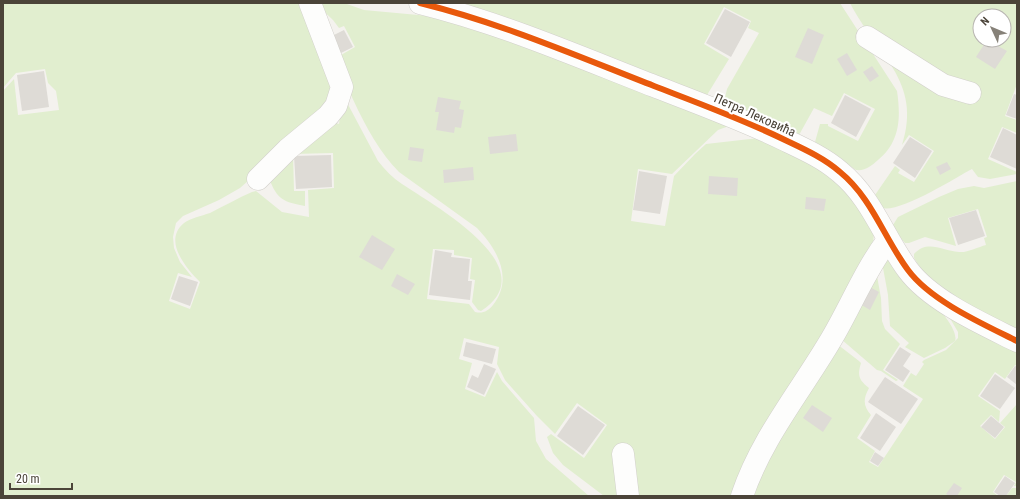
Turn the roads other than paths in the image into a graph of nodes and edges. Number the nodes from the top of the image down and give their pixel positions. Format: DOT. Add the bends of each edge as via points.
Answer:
graph roads {
  1 [pos="310,3"];
  2 [pos="420,3"];
  3 [pos="867,37"];
  4 [pos="970,93"];
  5 [pos="258,179"];
  6 [pos="888,240"];
  7 [pos="1017,341"];
  8 [pos="622,454"];
  9 [pos="628,496"];
  10 [pos="742,496"];
  1 -- 5 [label="street" via="342,87 336,106 328,116 288,149"];
  2 -- 6 [label="street, Петра Лековића" via="551,44 732,115 812,154 839,170 854,184 871,206"];
  3 -- 4 [label="street" via="943,85"];
  6 -- 7 [label="street, Петра Лековића" via="921,285 957,309"];
  6 -- 10 [label="street" via="876,256 832,338 768,436"];
  8 -- 9 [label="street"];
}
